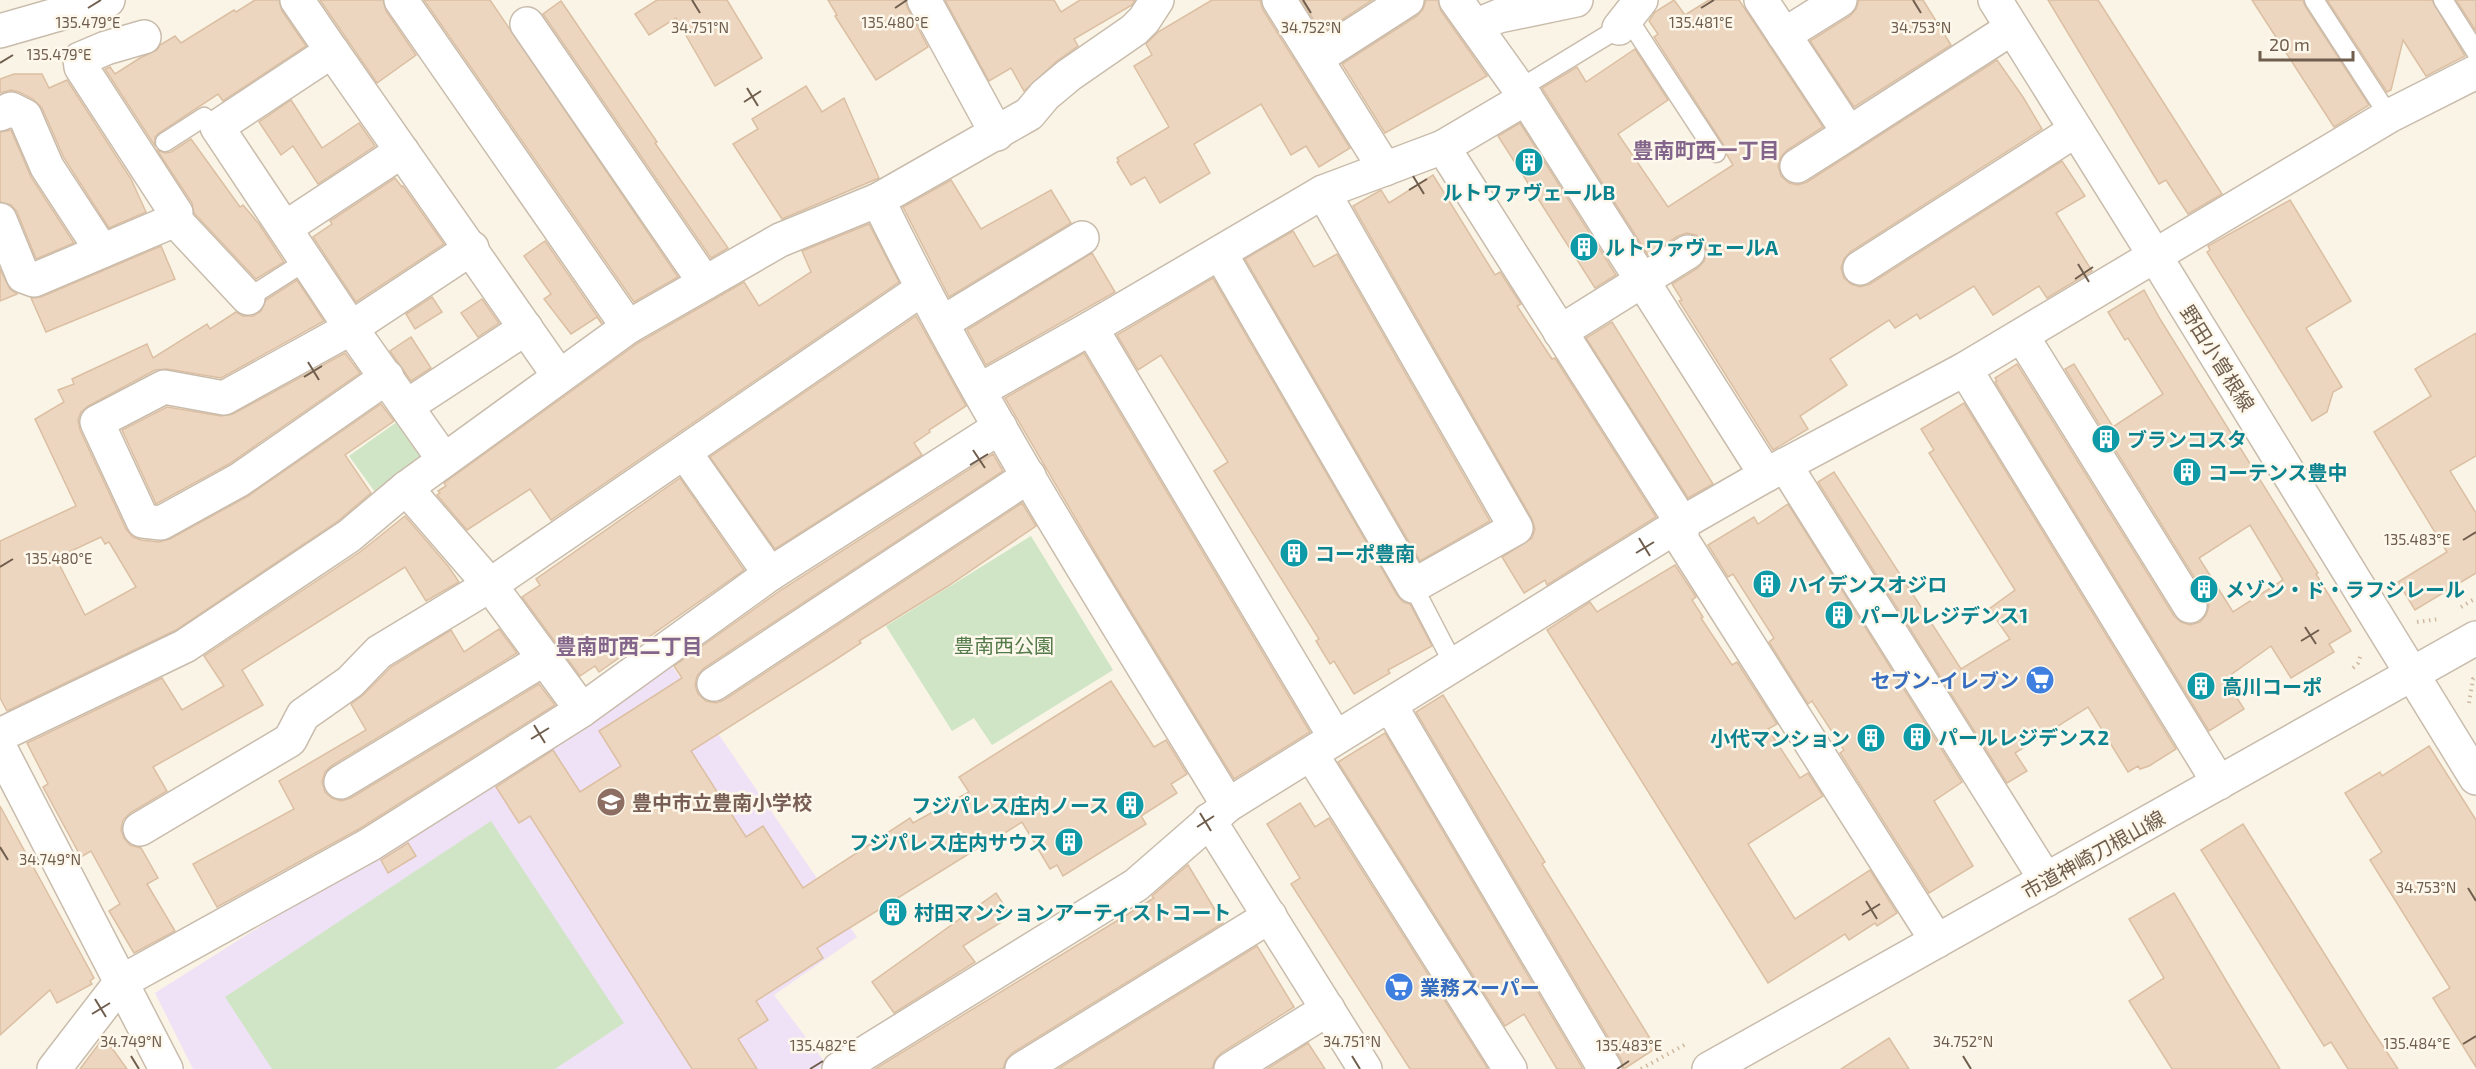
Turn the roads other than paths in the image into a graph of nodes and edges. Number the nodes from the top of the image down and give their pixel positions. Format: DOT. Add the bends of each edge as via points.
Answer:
graph roads {
  1 [pos="297,0"];
  2 [pos="401,0"];
  3 [pos="924,0"];
  4 [pos="1157,0"];
  5 [pos="1279,0"];
  6 [pos="1407,0"];
  7 [pos="1576,0"];
  8 [pos="1761,0"];
  9 [pos="1840,0"];
  10 [pos="1995,0"];
  11 [pos="2314,0"];
  12 [pos="2443,0"];
  13 [pos="90,6"];
  14 [pos="1466,13"];
  15 [pos="1629,15"];
  16 [pos="527,24"];
  17 [pos="2012,28"];
  18 [pos="0,31"];
  19 [pos="1784,35"];
  20 [pos="144,37"];
  21 [pos="332,51"];
  22 [pos="2476,52"];
  23 [pos="93,53"];
  24 [pos="1317,58"];
  25 [pos="2476,72"];
  26 [pos="1522,93"];
  27 [pos="0,114"];
  28 [pos="2389,116"];
  29 [pos="217,127"];
  30 [pos="2076,130"];
  31 [pos="997,134"];
  32 [pos="1849,134"];
  33 [pos="165,142"];
  34 [pos="1443,147"];
  35 [pos="402,151"];
  36 [pos="1716,153"];
  37 [pos="1797,166"];
  38 [pos="1384,169"];
  39 [pos="1323,192"];
  40 [pos="878,200"];
  41 [pos="0,220"];
  42 [pos="176,220"];
  43 [pos="285,228"];
  44 [pos="1082,238"];
  45 [pos="472,248"];
  46 [pos="102,251"];
  47 [pos="1220,252"];
  48 [pos="1688,252"];
  49 [pos="2155,256"];
  50 [pos="306,261"];
  51 [pos="1860,268"];
  52 [pos="1641,281"];
  53 [pos="705,283"];
  54 [pos="922,290"];
  55 [pos="248,298"];
  56 [pos="942,323"];
  57 [pos="628,327"];
  58 [pos="351,328"];
  59 [pos="526,328"];
  60 [pos="1091,328"];
  61 [pos="1560,332"];
  62 [pos="2022,336"];
  63 [pos="1965,369"];
  64 [pos="559,376"];
  65 [pos="387,377"];
  66 [pos="980,390"];
  67 [pos="407,406"];
  68 [pos="1000,427"];
  69 [pos="686,453"];
  70 [pos="444,460"];
  71 [pos="1775,470"];
  72 [pos="1029,476"];
  73 [pos="406,488"];
  74 [pos="1682,523"];
  75 [pos="770,574"];
  76 [pos="490,585"];
  77 [pos="1413,586"];
  78 [pos="2190,606"];
  79 [pos="2476,638"];
  80 [pos="544,659"];
  81 [pos="1454,666"];
  82 [pos="2414,674"];
  83 [pos="714,684"];
  84 [pos="1390,705"];
  85 [pos="582,710"];
  86 [pos="0,735"];
  87 [pos="1323,746"];
  88 [pos="0,748"];
  89 [pos="2476,778"];
  90 [pos="340,782"];
  91 [pos="2219,783"];
  92 [pos="1219,813"];
  93 [pos="141,829"];
  94 [pos="2046,880"];
  95 [pos="1270,916"];
  96 [pos="1937,941"];
  97 [pos="121,982"];
  98 [pos="1328,1009"];
  99 [pos="851,1066"];
  100 [pos="54,1069"];
  101 [pos="166,1069"];
  102 [pos="1022,1069"];
  103 [pos="1231,1069"];
  104 [pos="1365,1069"];
  105 [pos="1510,1069"];
  106 [pos="1605,1069"];
  107 [pos="1709,1069"];
  1 -- 21 [label="street"];
  2 -- 57 [label="street"];
  3 -- 31 [label="street"];
  4 -- 31 [label="street" via="1134,30 1069,75 1029,114"];
  5 -- 24 [label="street"];
  6 -- 24 [label="street"];
  7 -- 14 [label="street" via="1499,16"];
  8 -- 19 [label="street"];
  9 -- 19 [label="street"];
  10 -- 17 [label="street, 野田小曽根線"];
  11 -- 28 [label="lane"];
  12 -- 22 [label="lane"];
  13 -- 18 [label="street"];
  13 -- 23 [label="street"];
  14 -- 26 [label="street"];
  15 -- 26 [label="lane"];
  15 -- 36 [label="lane"];
  16 -- 53 [label="street"];
  17 -- 30 [label="street, 野田小曽根線"];
  17 -- 32 [label="street"];
  19 -- 32 [label="street"];
  20 -- 23 [label="street"];
  21 -- 29 [label="street"];
  21 -- 35 [label="street"];
  23 -- 42 [label="street" via="81,66 177,213"];
  24 -- 38 [label="street"];
  25 -- 28 [label="street"];
  26 -- 34 [label="street"];
  26 -- 52 [label="street"];
  27 -- 46 [label="street" via="11,109 25,116 47,167"];
  28 -- 49 [label="street"];
  29 -- 33 [label="lane" via="204,117"];
  29 -- 43 [label="street"];
  30 -- 49 [label="street, 野田小曽根線"];
  30 -- 51 [label="street"];
  31 -- 40 [label="street"];
  32 -- 37 [label="street"];
  34 -- 38 [label="street"];
  34 -- 61 [label="street"];
  35 -- 43 [label="street"];
  35 -- 45 [label="street"];
  38 -- 39 [label="street"];
  39 -- 47 [label="street"];
  39 -- 77 [label="street" via="1516,528"];
  40 -- 53 [label="street" via="780,240"];
  40 -- 54 [label="street"];
  41 -- 46 [label="street" via="23,276 34,280"];
  42 -- 46 [label="street"];
  42 -- 55 [label="street"];
  43 -- 50 [label="street"];
  44 -- 56 [label="street"];
  45 -- 58 [label="street"];
  45 -- 59 [label="street"];
  47 -- 60 [label="street"];
  47 -- 77 [label="street"];
  48 -- 52 [label="street"];
  49 -- 62 [label="street"];
  49 -- 82 [label="street, 野田小曽根線"];
  50 -- 55 [label="lane"];
  50 -- 58 [label="street"];
  52 -- 61 [label="street"];
  52 -- 71 [label="street"];
  53 -- 57 [label="street"];
  54 -- 56 [label="street"];
  54 -- 69 [label="street"];
  56 -- 66 [label="street"];
  57 -- 64 [label="street"];
  58 -- 65 [label="street"];
  58 -- 65 [label="street" via="224,398 164,387 97,422 143,521 161,523 239,480"];
  59 -- 64 [label="street"];
  59 -- 67 [label="street"];
  60 -- 66 [label="street"];
  60 -- 87 [label="street"];
  61 -- 74 [label="street"];
  62 -- 63 [label="street"];
  62 -- 78 [label="street"];
  63 -- 71 [label="street"];
  63 -- 91 [label="street"];
  64 -- 70 [label="street"];
  65 -- 67 [label="street"];
  66 -- 68 [label="street"];
  67 -- 70 [label="street"];
  68 -- 72 [label="street"];
  68 -- 75 [label="street"];
  69 -- 75 [label="street"];
  69 -- 76 [label="street"];
  70 -- 73 [label="street"];
  71 -- 74 [label="street"];
  71 -- 94 [label="street"];
  72 -- 83 [label="street"];
  72 -- 92 [label="street"];
  73 -- 76 [label="street"];
  73 -- 86 [label="street" via="349,536 185,646"];
  74 -- 81 [label="street"];
  74 -- 96 [label="street" via="1682,540"];
  75 -- 85 [label="street"];
  76 -- 80 [label="street"];
  76 -- 93 [label="street" via="379,652 350,682 303,715 290,740"];
  77 -- 81 [label="lane"];
  79 -- 82 [label="street, 市道神崎刀根山線"];
  80 -- 85 [label="street"];
  80 -- 90 [label="street"];
  81 -- 84 [label="street"];
  82 -- 89 [label="street, 野田小曽根線"];
  82 -- 91 [label="street, 市道神崎刀根山線"];
  84 -- 87 [label="street"];
  84 -- 106 [label="street"];
  85 -- 97 [label="street" via="369,845"];
  87 -- 92 [label="street"];
  87 -- 105 [label="street"];
  88 -- 97 [label="street"];
  91 -- 94 [label="street, 市道神崎刀根山線"];
  92 -- 95 [label="street"];
  92 -- 99 [label="street" via="1136,885"];
  94 -- 96 [label="street, 市道神崎刀根山線"];
  95 -- 98 [label="street"];
  95 -- 102 [label="street"];
  96 -- 107 [label="street, 市道神崎刀根山線"];
  97 -- 100 [label="street"];
  97 -- 101 [label="street"];
  98 -- 103 [label="street"];
  98 -- 104 [label="street"];
}
